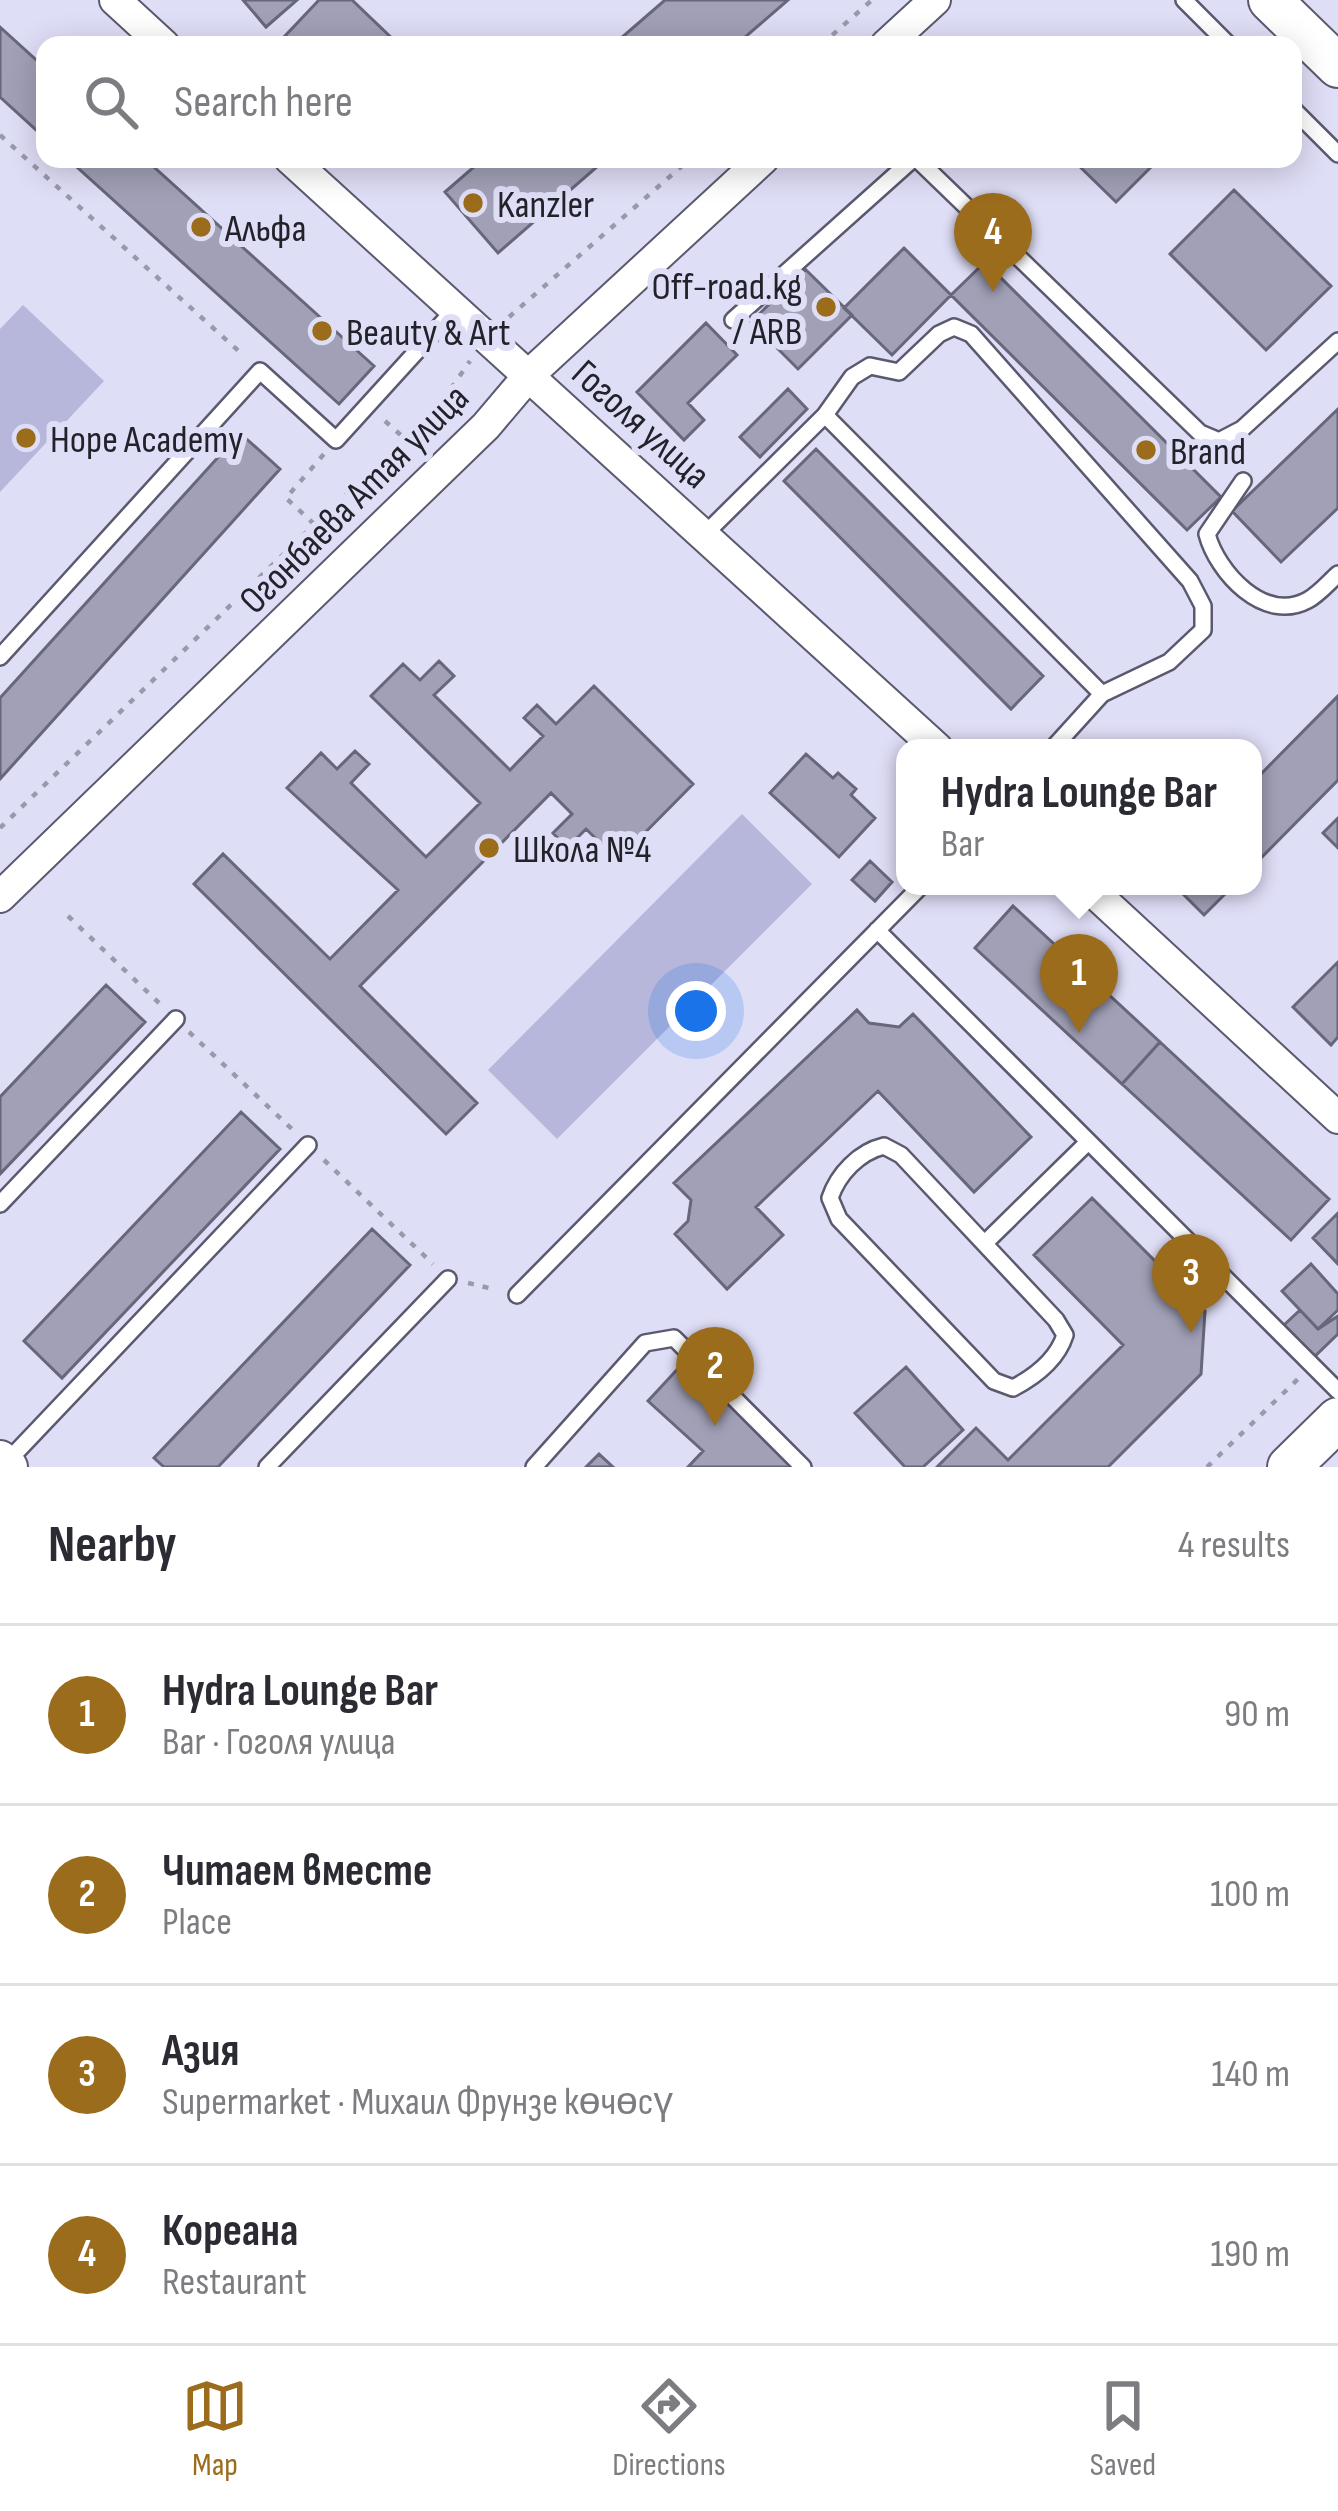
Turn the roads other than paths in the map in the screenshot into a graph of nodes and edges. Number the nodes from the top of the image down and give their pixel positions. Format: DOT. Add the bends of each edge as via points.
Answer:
graph roads {
  1 [pos="115,0"];
  2 [pos="935,0"];
  3 [pos="1184,0"];
  4 [pos="1270,0"];
  5 [pos="154,36"];
  6 [pos="896,36"];
  7 [pos="1220,36"];
  8 [pos="1338,67"];
  9 [pos="1302,118"];
  10 [pos="1338,154"];
  11 [pos="300,168"];
  12 [pos="753,168"];
  13 [pos="905,168"];
  14 [pos="924,168"];
  15 [pos="456,308"];
  16 [pos="733,320"];
  17 [pos="1338,341"];
  18 [pos="530,374"];
  19 [pos="825,415"];
  20 [pos="1243,482"];
  21 [pos="705,533"];
  22 [pos="1338,574"];
  23 [pos="0,657"];
  24 [pos="1102,694"];
  25 [pos="927,739"];
  26 [pos="1061,739"];
  27 [pos="912,895"];
  28 [pos="1097,895"];
  29 [pos="0,897"];
  30 [pos="877,930"];
  31 [pos="176,1019"];
  32 [pos="1338,1118"];
  33 [pos="1088,1142"];
  34 [pos="308,1145"];
  35 [pos="0,1204"];
  36 [pos="986,1242"];
  37 [pos="448,1279"];
  38 [pos="517,1295"];
  39 [pos="1338,1391"];
  40 [pos="1338,1419"];
  41 [pos="5,1463"];
  42 [pos="275,1464"];
  43 [pos="534,1467"];
  44 [pos="803,1467"];
  45 [pos="1289,1467"];
  1 -- 5 [label="street"];
  2 -- 6 [label="street"];
  3 -- 7 [label="lane"];
  4 -- 8 [label="main road"];
  9 -- 10 [label="lane"];
  11 -- 15 [label="street, Гоголя улица"];
  12 -- 18 [label="street, Огонбаева Атая улица"];
  13 -- 16 [label="lane"];
  14 -- 17 [label="lane" via="1200,433 1219,441 1242,430"];
  15 -- 18 [label="street, Гоголя улица"];
  15 -- 23 [label="lane" via="336,440 260,371"];
  18 -- 21 [label="street, Гоголя улица"];
  18 -- 29 [label="street, Огонбаева Атая улица"];
  19 -- 21 [label="lane"];
  19 -- 24 [label="lane"];
  19 -- 24 [label="lane" via="851,377 870,366 899,372 939,334 954,327 970,334 1190,581 1203,606 1202,630 1169,662"];
  20 -- 22 [label="lane" via="1207,534 1213,555 1237,581 1261,603 1283,606 1307,601"];
  21 -- 25 [label="street, Гоголя улица"];
  24 -- 26 [label="lane"];
  27 -- 30 [label="lane"];
  28 -- 32 [label="street"];
  30 -- 33 [label="lane"];
  30 -- 38 [label="lane"];
  31 -- 35 [label="lane"];
  33 -- 36 [label="lane"];
  33 -- 39 [label="lane"];
  34 -- 41 [label="lane"];
  36 -- 36 [label="lane" via="1065,1336 1059,1353 1012,1388 994,1381 839,1220 830,1198 868,1150 884,1146"];
  37 -- 42 [label="lane"];
  40 -- 45 [label="main road"];
  43 -- 44 [label="lane" via="645,1342 660,1337 674,1339"];
}
